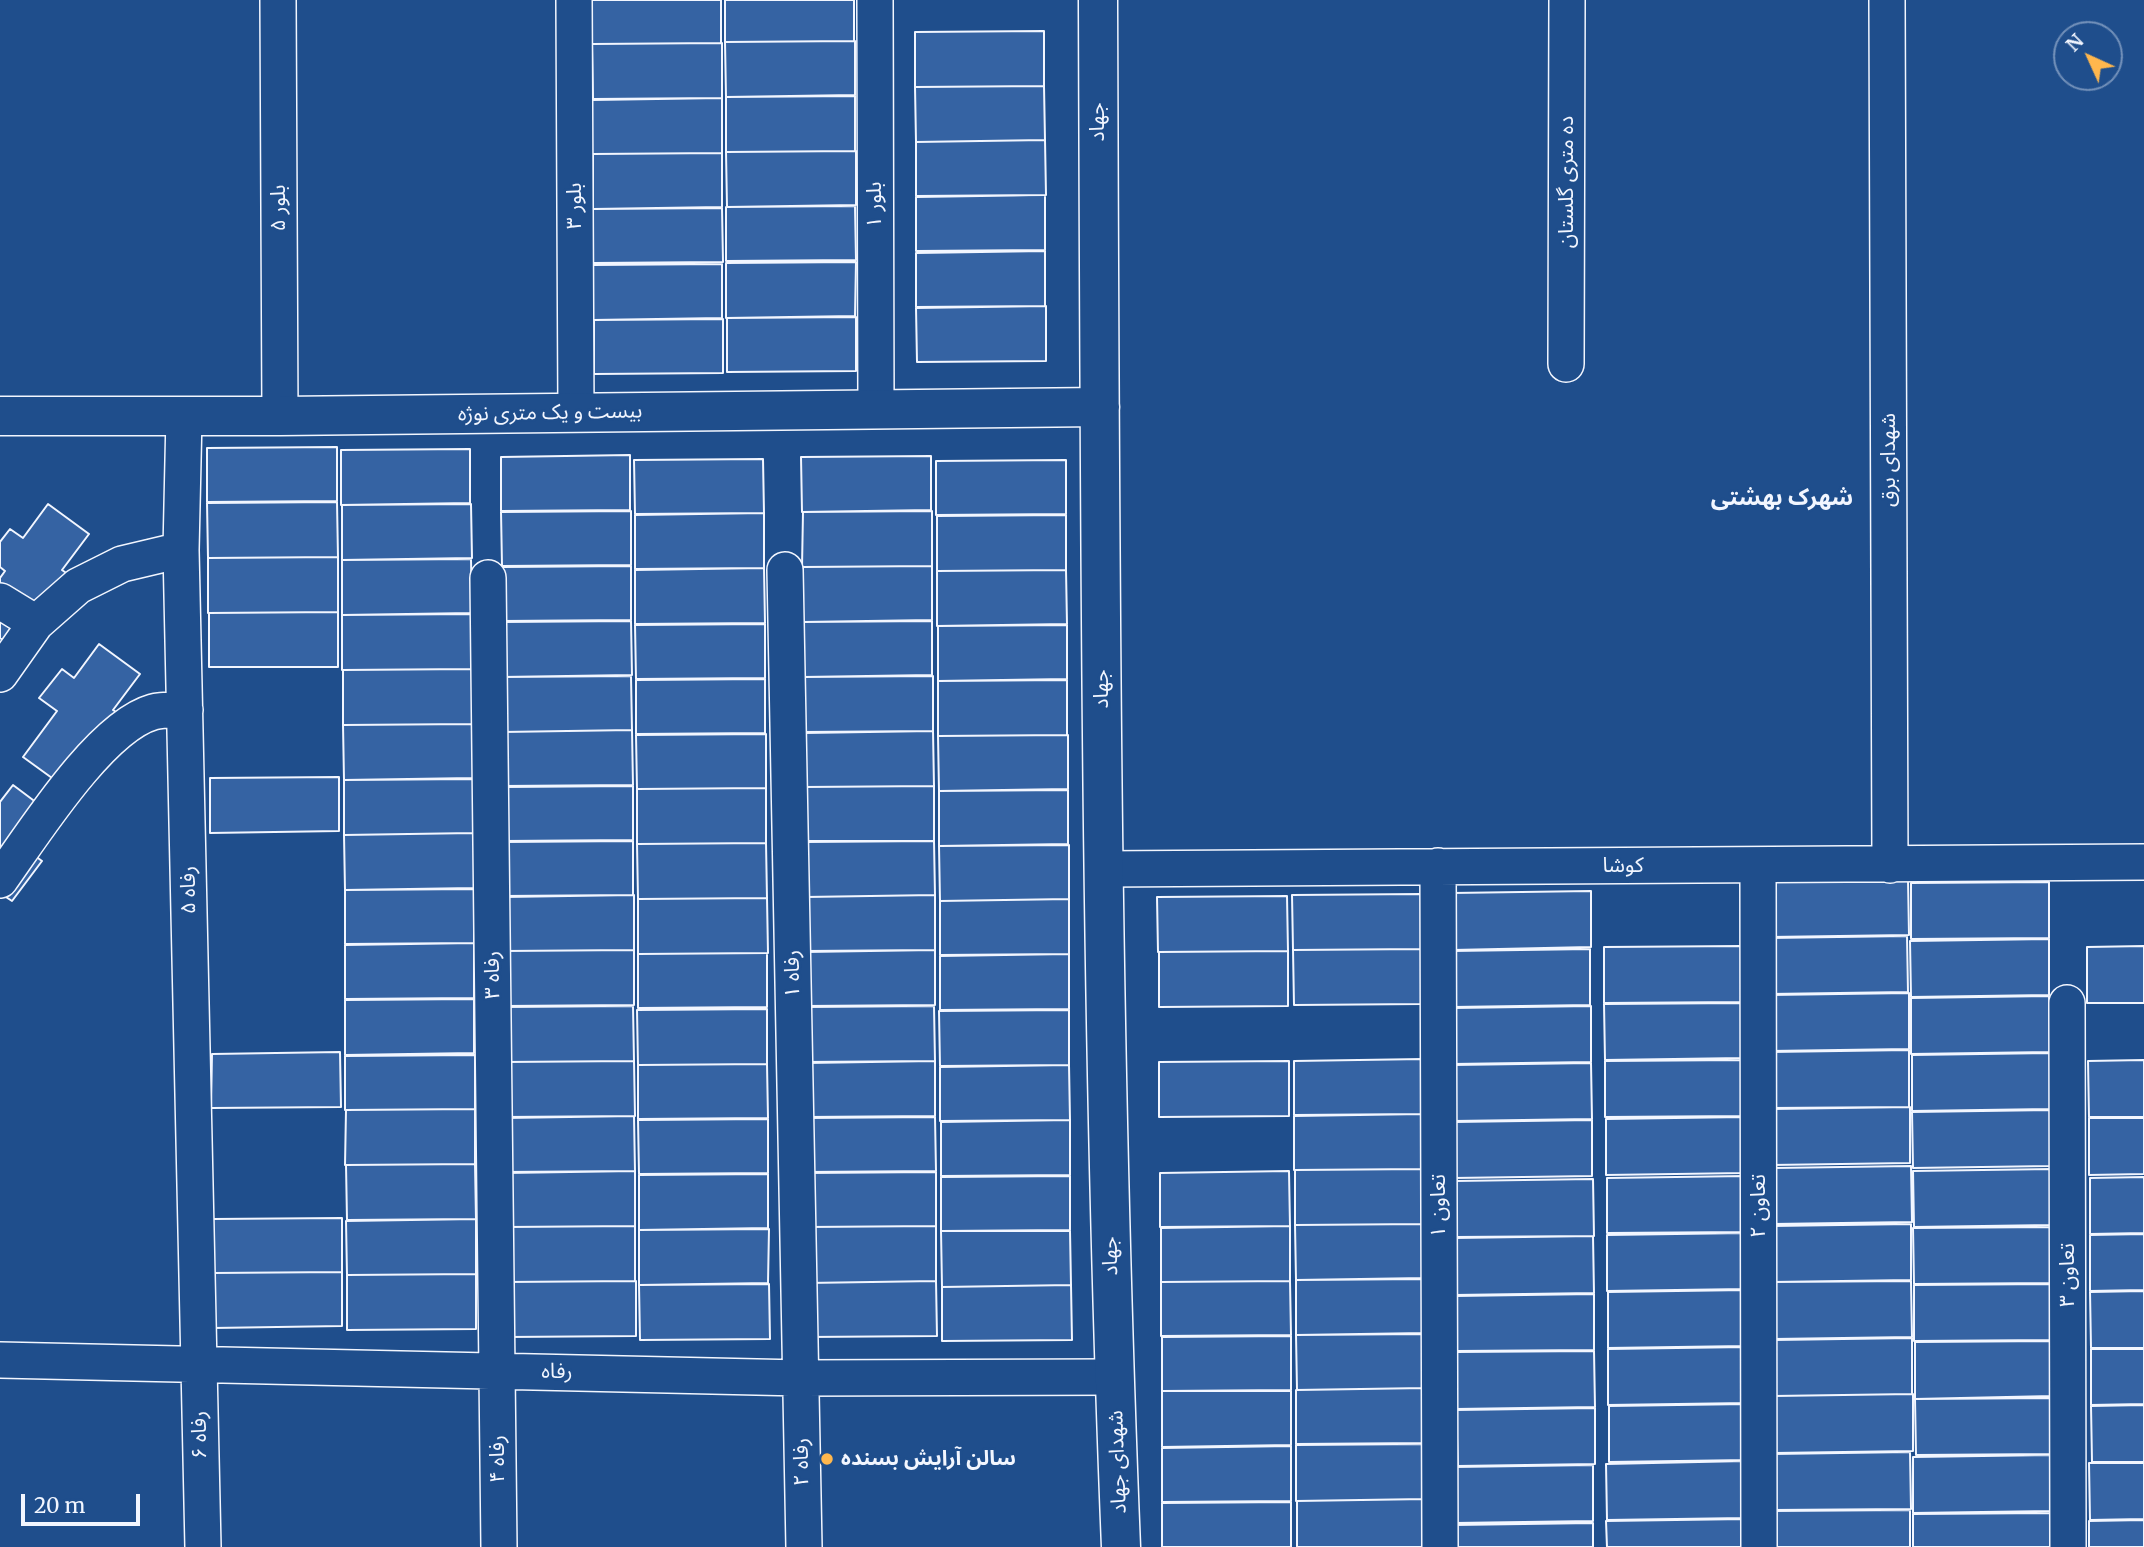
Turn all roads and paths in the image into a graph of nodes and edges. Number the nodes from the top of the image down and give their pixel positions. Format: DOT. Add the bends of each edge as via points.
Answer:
graph roads {
  1 [pos="278,0"];
  2 [pos="575,0"];
  3 [pos="874,0"];
  4 [pos="1098,0"];
  5 [pos="1567,0"];
  6 [pos="1887,0"];
  7 [pos="1566,364"];
  8 [pos="1100,407"];
  9 [pos="876,410"];
  10 [pos="576,413"];
  11 [pos="0,416"];
  12 [pos="184,416"];
  13 [pos="280,416"];
  14 [pos="181,550"];
  15 [pos="785,570"];
  16 [pos="488,578"];
  17 [pos="0,601"];
  18 [pos="36,623"];
  19 [pos="0,674"];
  20 [pos="185,710"];
  21 [pos="2144,862"];
  22 [pos="1890,865"];
  23 [pos="1438,866"];
  24 [pos="1758,866"];
  25 [pos="1103,869"];
  26 [pos="0,880"];
  27 [pos="2067,1003"];
  28 [pos="0,1360"];
  29 [pos="199,1364"];
  30 [pos="497,1371"];
  31 [pos="1114,1377"];
  32 [pos="801,1378"];
  33 [pos="203,1547"];
  34 [pos="499,1547"];
  35 [pos="804,1547"];
  36 [pos="1121,1547"];
  37 [pos="1440,1547"];
  38 [pos="1759,1547"];
  39 [pos="2068,1547"];
  1 -- 13 [label="street, بلور ۵"];
  2 -- 10 [label="street, بلور ۳"];
  3 -- 9 [label="street, بلور ۱"];
  4 -- 8 [label="street, جهاد"];
  5 -- 7 [label="street, ده متری گلستان"];
  6 -- 22 [label="street, شهدای برق"];
  8 -- 9 [label="street, بیست و یک متری نوژه"];
  8 -- 25 [label="street, جهاد"];
  9 -- 10 [label="street, بیست و یک متری نوژه"];
  10 -- 13 [label="street, بیست و یک متری نوژه"];
  11 -- 12 [label="street, بیست و یک متری نوژه"];
  12 -- 13 [label="street, بیست و یک متری نوژه"];
  12 -- 14 [label="street, رفاه ۵"];
  14 -- 18 [label="street" via="122,564 89,580"];
  14 -- 20 [label="street, رفاه ۵"];
  15 -- 32 [label="street, رفاه ۱"];
  16 -- 30 [label="street, رفاه ۳"];
  17 -- 18 [label="street"];
  18 -- 19 [label="street"];
  20 -- 26 [label="street" via="153,712 117,732 80,771"];
  20 -- 29 [label="street, رفاه ۵"];
  21 -- 22 [label="street, کوشا"];
  22 -- 24 [label="street, کوشا"];
  23 -- 24 [label="street, کوشا"];
  23 -- 25 [label="street, کوشا"];
  23 -- 37 [label="street, تعاون ۱"];
  24 -- 38 [label="street, تعاون ۲"];
  25 -- 31 [label="street, جهاد"];
  27 -- 39 [label="street, تعاون ۳"];
  28 -- 29 [label="street, رفاه"];
  29 -- 30 [label="street, رفاه"];
  29 -- 33 [label="street, رفاه ۶"];
  30 -- 32 [label="street, رفاه"];
  30 -- 34 [label="street, رفاه ۴"];
  31 -- 32 [label="street, رفاه"];
  31 -- 36 [label="street, شهدای جهاد"];
  32 -- 35 [label="street, رفاه ۲"];
}
